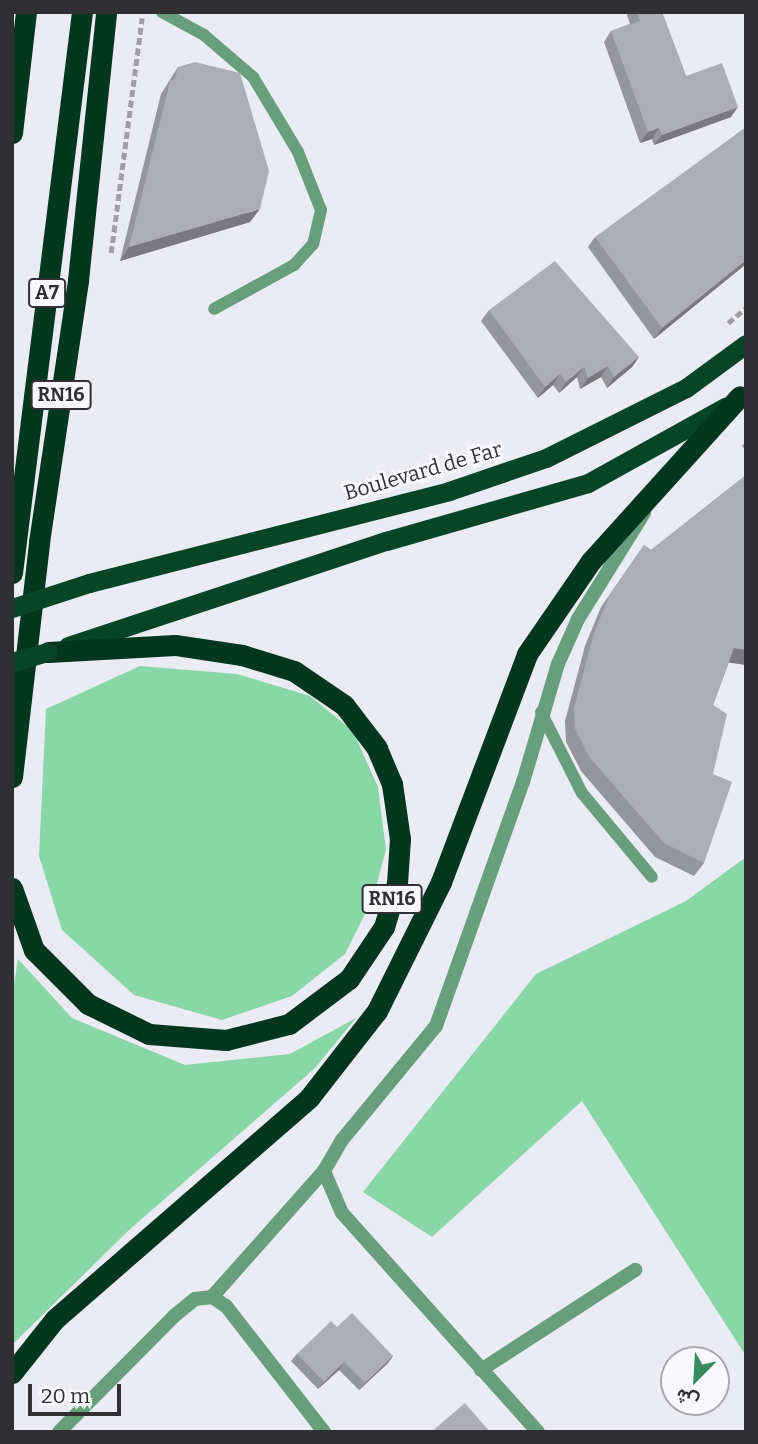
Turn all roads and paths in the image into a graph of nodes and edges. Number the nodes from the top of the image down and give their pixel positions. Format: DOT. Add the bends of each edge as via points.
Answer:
graph roads {
  1 [pos="26,12"];
  2 [pos="82,12"];
  3 [pos="106,12"];
  4 [pos="143,12"];
  5 [pos="162,12"];
  6 [pos="12,133"];
  7 [pos="111,253"];
  8 [pos="746,308"];
  9 [pos="214,309"];
  10 [pos="718,332"];
  11 [pos="746,344"];
  12 [pos="743,395"];
  13 [pos="662,485"];
  14 [pos="12,573"];
  15 [pos="12,608"];
  16 [pos="48,652"];
  17 [pos="12,662"];
  18 [pos="541,711"];
  19 [pos="12,777"];
  20 [pos="652,877"];
  21 [pos="12,888"];
  22 [pos="324,1171"];
  23 [pos="635,1270"];
  24 [pos="212,1297"];
  25 [pos="481,1370"];
  26 [pos="12,1373"];
  27 [pos="59,1432"];
  28 [pos="324,1432"];
  29 [pos="538,1432"];
  1 -- 6 [label="highway"];
  2 -- 14 [label="highway, A7"];
  3 -- 19 [label="highway, RN16" via="78,280 39,542"];
  4 -- 7 [label="path"];
  5 -- 9 [label="lane" via="204,35 253,77 298,152 321,210 313,244 294,265"];
  8 -- 10 [label="path"];
  11 -- 15 [label="highway, Boulevard de Far, bridge" via="686,388 546,458 449,491 89,583"];
  12 -- 13 [label="highway"];
  12 -- 16 [label="highway" via="683,434 588,483 386,541"];
  13 -- 18 [label="street" via="578,619"];
  13 -- 26 [label="highway" via="591,561 527,654 441,882 377,1011 309,1098 55,1319"];
  16 -- 17 [label="highway, RN16, bridge"];
  16 -- 21 [label="highway, RN16" via="176,645 242,655 294,671 344,705 377,748 392,784 400,839 397,883 384,927 349,979 289,1024 226,1040 149,1034 88,1004 34,950"];
  18 -- 20 [label="lane" via="582,793"];
  18 -- 22 [label="street" via="523,782 440,1017 373,1107 342,1140"];
  22 -- 24 [label="street"];
  22 -- 25 [label="street" via="342,1213"];
  23 -- 25 [label="street"];
  24 -- 27 [label="street" via="195,1299 174,1316"];
  24 -- 28 [label="street" via="226,1306"];
  25 -- 29 [label="street"];
}
